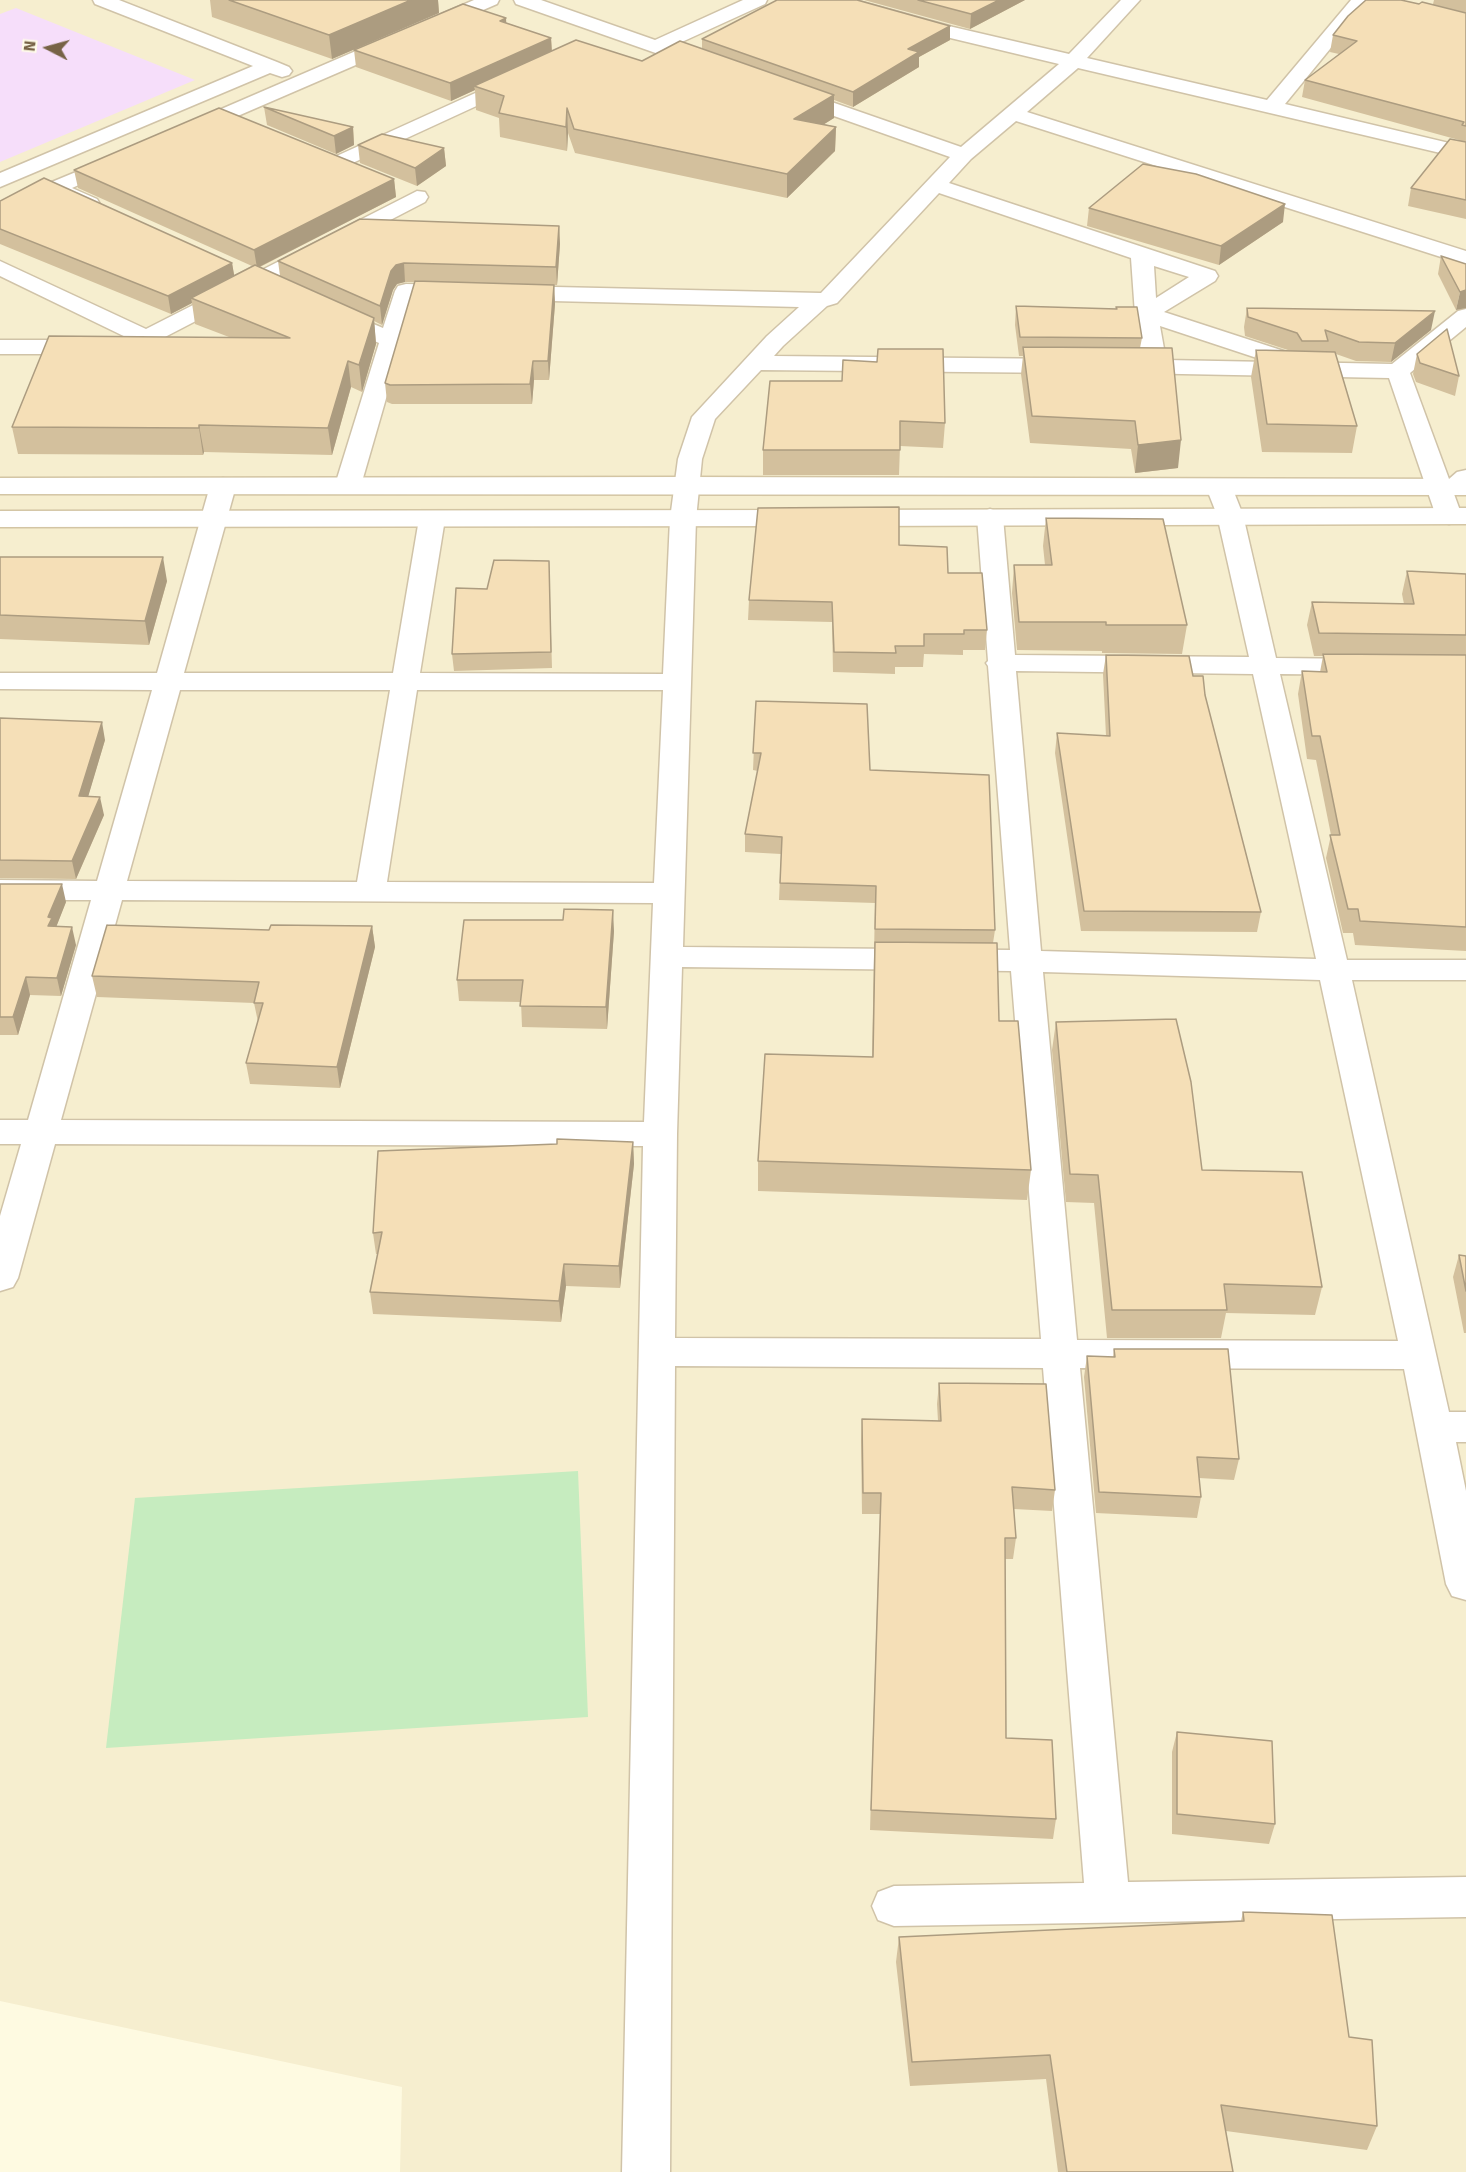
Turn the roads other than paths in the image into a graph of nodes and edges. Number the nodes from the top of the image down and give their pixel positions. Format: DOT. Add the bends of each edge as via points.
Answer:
graph roads {
  1 [pos="102,0"];
  2 [pos="490,0"];
  3 [pos="523,0"];
  4 [pos="758,0"];
  5 [pos="834,0"];
  6 [pos="1131,0"];
  7 [pos="1361,0"];
  8 [pos="619,34"];
  9 [pos="597,44"];
  10 [pos="656,47"];
  11 [pos="1073,62"];
  12 [pos="270,66"];
  13 [pos="722,70"];
  14 [pos="532,74"];
  15 [pos="305,80"];
  16 [pos="777,89"];
  17 [pos="1271,108"];
  18 [pos="1013,114"];
  19 [pos="221,116"];
  20 [pos="242,124"];
  21 [pos="169,139"];
  22 [pos="138,152"];
  23 [pos="1466,153"];
  24 [pos="316,155"];
  25 [pos="964,155"];
  26 [pos="337,163"];
  27 [pos="357,172"];
  28 [pos="0,181"];
  29 [pos="935,185"];
  30 [pos="417,196"];
  31 [pos="107,213"];
  32 [pos="1142,254"];
  33 [pos="1466,258"];
  34 [pos="0,268"];
  35 [pos="236,271"];
  36 [pos="257,280"];
  37 [pos="278,290"];
  38 [pos="819,301"];
  39 [pos="319,308"];
  40 [pos="1146,314"];
  41 [pos="1466,316"];
  42 [pos="146,338"];
  43 [pos="391,340"];
  44 [pos="0,347"];
  45 [pos="754,363"];
  46 [pos="1084,366"];
  47 [pos="1108,366"];
  48 [pos="1155,366"];
  49 [pos="1317,370"];
  50 [pos="1398,372"];
  51 [pos="1456,484"];
  52 [pos="348,485"];
  53 [pos="686,485"];
  54 [pos="0,486"];
  55 [pos="223,486"];
  56 [pos="1224,501"];
  57 [pos="1458,516"];
  58 [pos="990,517"];
  59 [pos="0,519"];
  60 [pos="214,519"];
  61 [pos="432,519"];
  62 [pos="683,519"];
  63 [pos="1000,663"];
  64 [pos="1265,667"];
  65 [pos="1395,668"];
  66 [pos="0,681"];
  67 [pos="169,681"];
  68 [pos="405,682"];
  69 [pos="677,682"];
  70 [pos="0,890"];
  71 [pos="109,890"];
  72 [pos="370,892"];
  73 [pos="669,893"];
  74 [pos="667,957"];
  75 [pos="1026,962"];
  76 [pos="1334,970"];
  77 [pos="1466,970"];
  78 [pos="0,1132"];
  79 [pos="41,1132"];
  80 [pos="660,1134"];
  81 [pos="0,1278"];
  82 [pos="656,1352"];
  83 [pos="1060,1355"];
  84 [pos="1419,1355"];
  85 [pos="1449,1427"];
  86 [pos="1466,1584"];
  87 [pos="1466,1897"];
  88 [pos="1108,1903"];
  89 [pos="894,1906"];
  90 [pos="646,2172"];
  1 -- 12 [label="street"];
  2 -- 15 [label="street"];
  3 -- 8 [label="street"];
  4 -- 10 [label="street"];
  5 -- 11 [label="street"];
  6 -- 11 [label="street"];
  7 -- 17 [label="street"];
  8 -- 9 [label="street"];
  8 -- 10 [label="street"];
  10 -- 13 [label="street"];
  11 -- 17 [label="street"];
  11 -- 18 [label="street"];
  12 -- 15 [label="street"];
  12 -- 28 [label="street"];
  14 -- 26 [label="street"];
  15 -- 19 [label="street"];
  16 -- 25 [label="street"];
  17 -- 23 [label="street"];
  18 -- 25 [label="street"];
  18 -- 33 [label="street"];
  19 -- 20 [label="street"];
  19 -- 21 [label="street"];
  22 -- 31 [label="street" via="54,188"];
  24 -- 26 [label="street"];
  25 -- 29 [label="street"];
  26 -- 27 [label="street"];
  29 -- 32 [label="street"];
  29 -- 38 [label="street" via="829,298"];
  30 -- 36 [label="street"];
  32 -- 40 [label="street"];
  32 -- 40 [label="street" via="1207,276"];
  34 -- 42 [label="street"];
  35 -- 36 [label="street"];
  36 -- 37 [label="street"];
  36 -- 42 [label="street"];
  38 -- 43 [label="street" via="406,291"];
  38 -- 45 [label="street"];
  39 -- 43 [label="street"];
  40 -- 48 [label="street"];
  40 -- 49 [label="street"];
  41 -- 50 [label="street"];
  42 -- 44 [label="street" via="167,348"];
  43 -- 52 [label="street"];
  45 -- 46 [label="street"];
  45 -- 53 [label="street" via="704,417"];
  47 -- 48 [label="street"];
  48 -- 49 [label="street"];
  49 -- 50 [label="street"];
  50 -- 51 [label="street"];
  51 -- 56 [label="street"];
  51 -- 57 [label="street"];
  52 -- 53 [label="street"];
  52 -- 55 [label="street"];
  53 -- 56 [label="street"];
  53 -- 62 [label="street"];
  54 -- 55 [label="street"];
  55 -- 60 [label="street"];
  56 -- 57 [label="street"];
  56 -- 58 [label="street"];
  56 -- 64 [label="street"];
  58 -- 62 [label="street"];
  58 -- 63 [label="street"];
  59 -- 60 [label="street"];
  60 -- 61 [label="street"];
  60 -- 67 [label="street"];
  61 -- 62 [label="street"];
  61 -- 68 [label="street"];
  62 -- 69 [label="street"];
  63 -- 64 [label="street"];
  63 -- 75 [label="street"];
  64 -- 65 [label="street"];
  64 -- 76 [label="street"];
  66 -- 67 [label="street"];
  67 -- 68 [label="street"];
  67 -- 71 [label="street"];
  68 -- 69 [label="street"];
  68 -- 72 [label="street"];
  69 -- 73 [label="street"];
  70 -- 71 [label="street"];
  71 -- 72 [label="street"];
  71 -- 79 [label="street"];
  72 -- 73 [label="street"];
  73 -- 74 [label="street"];
  74 -- 75 [label="street"];
  74 -- 80 [label="street"];
  75 -- 76 [label="street"];
  75 -- 83 [label="street"];
  76 -- 77 [label="street"];
  76 -- 84 [label="street"];
  78 -- 79 [label="street"];
  79 -- 80 [label="street"];
  79 -- 81 [label="street"];
  80 -- 82 [label="street"];
  82 -- 83 [label="street"];
  82 -- 90 [label="street"];
  83 -- 84 [label="street"];
  83 -- 88 [label="street"];
  84 -- 85 [label="street"];
  85 -- 86 [label="street"];
  87 -- 88 [label="street"];
  88 -- 89 [label="street"];
}
